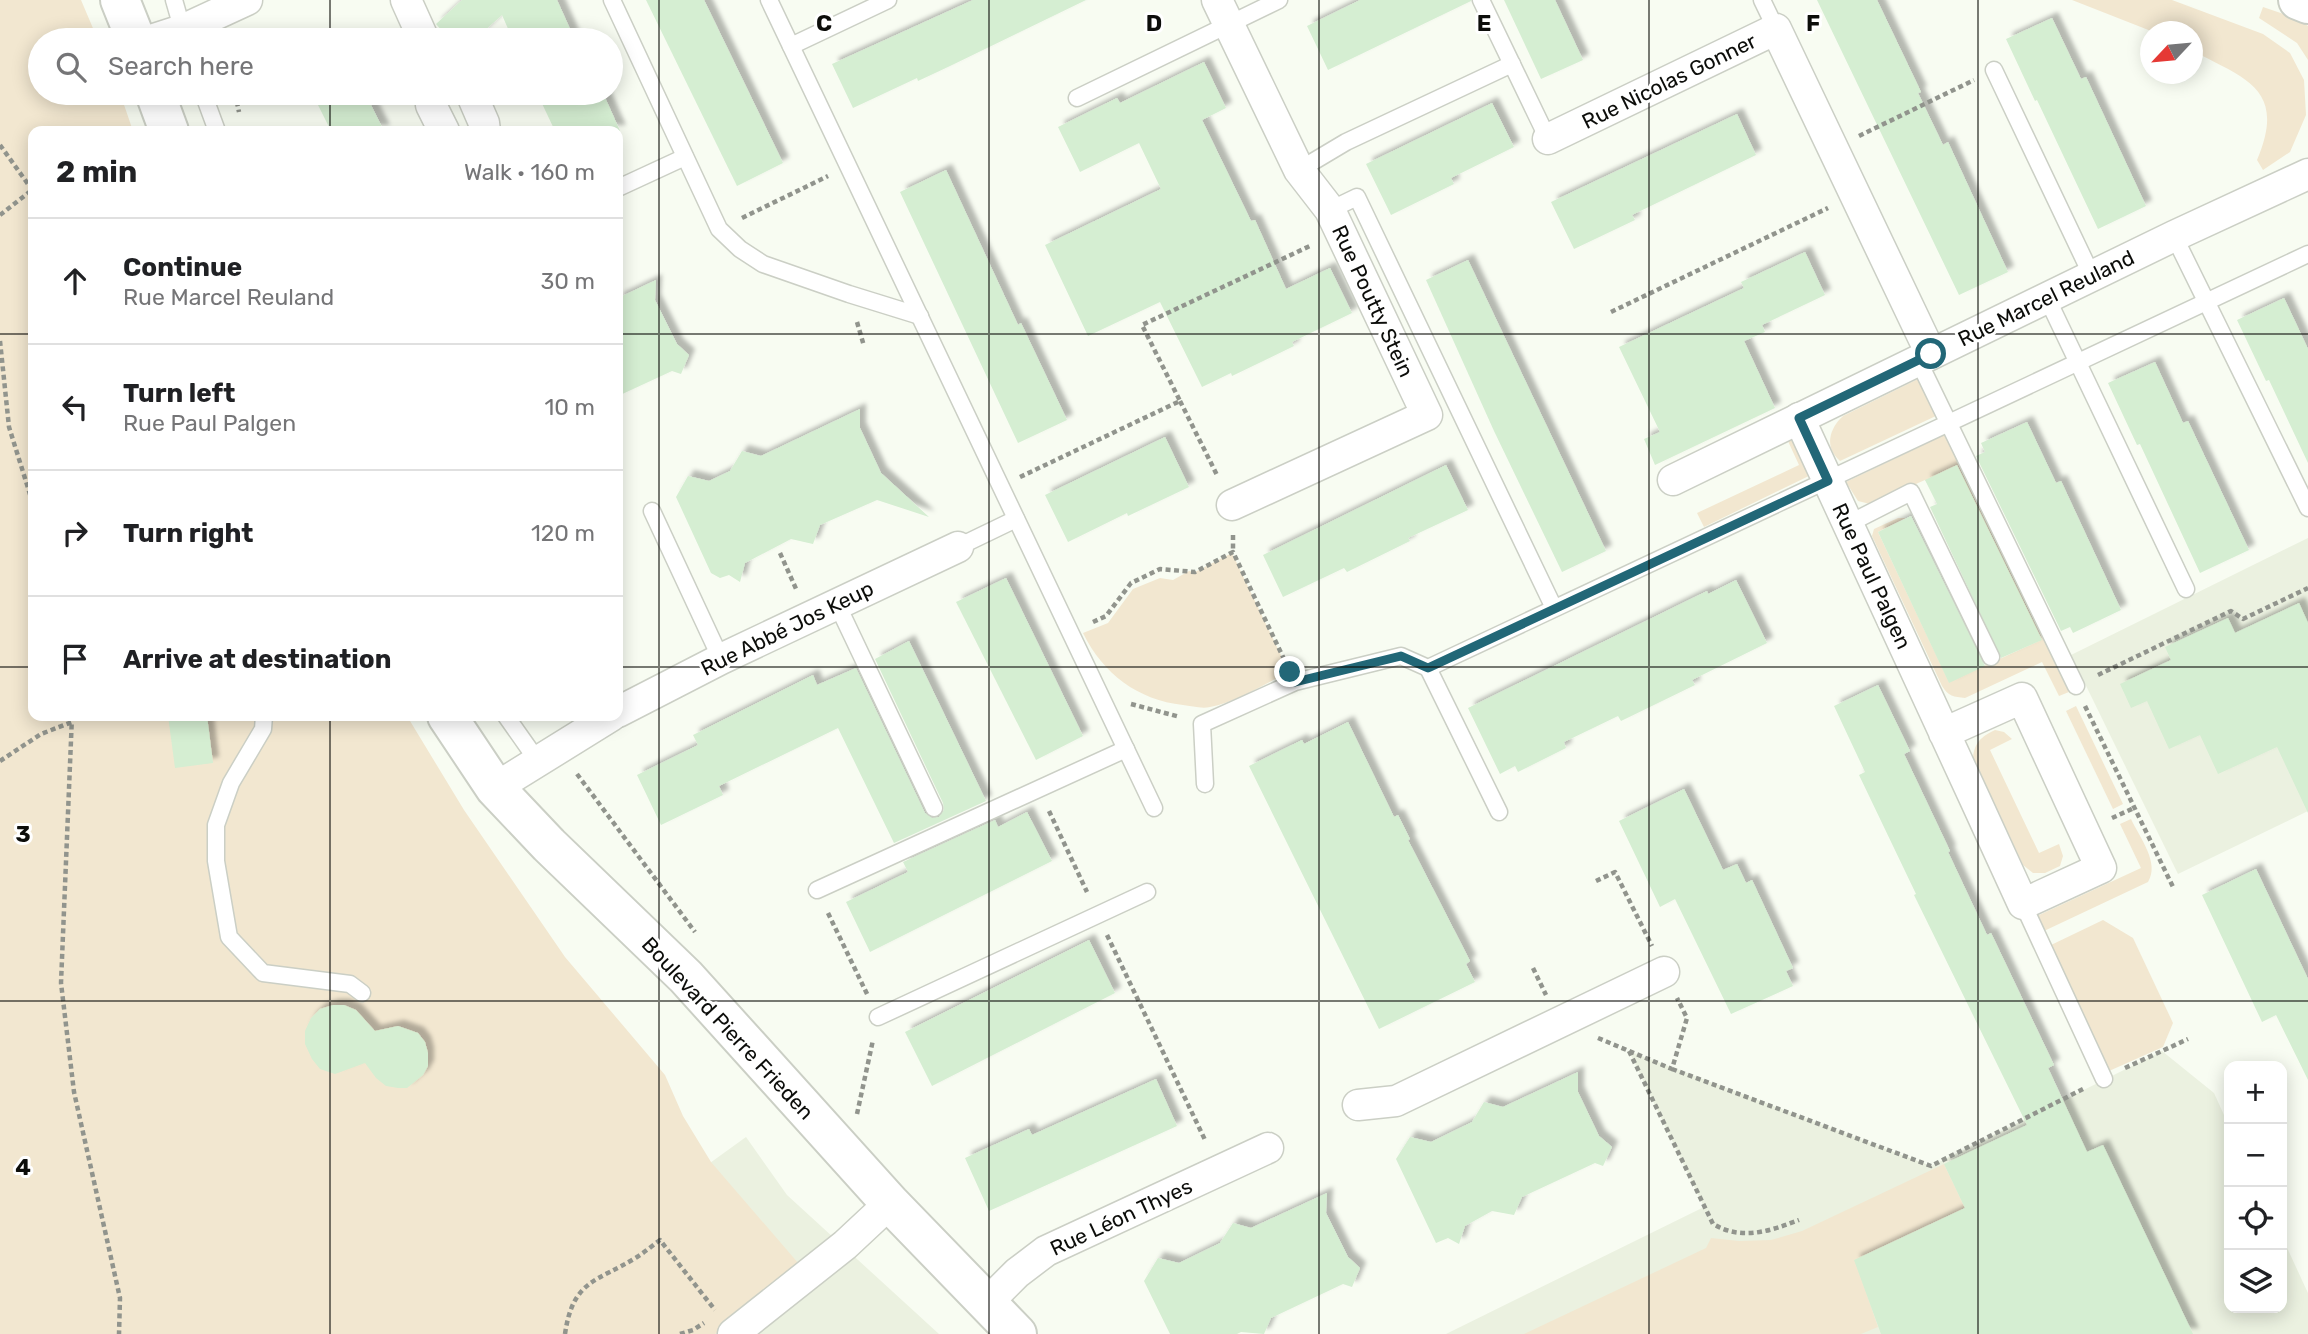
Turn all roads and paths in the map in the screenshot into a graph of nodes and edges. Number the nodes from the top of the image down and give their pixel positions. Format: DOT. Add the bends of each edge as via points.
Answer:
graph roads {
  1 [pos="120,0"];
  2 [pos="174,0"];
  3 [pos="247,0"];
  4 [pos="406,0"];
  5 [pos="612,0"];
  6 [pos="769,0"];
  7 [pos="888,0"];
  8 [pos="1279,0"];
  9 [pos="1480,0"];
  10 [pos="1762,0"];
  11 [pos="2298,0"];
  12 [pos="2308,4"];
  13 [pos="1222,12"];
  14 [pos="131,28"];
  15 [pos="182,28"];
  16 [pos="197,28"];
  17 [pos="419,28"];
  18 [pos="1776,29"];
  19 [pos="791,46"];
  20 [pos="1511,64"];
  21 [pos="1994,70"];
  22 [pos="1077,98"];
  23 [pos="159,105"];
  24 [pos="207,105"];
  25 [pos="431,105"];
  26 [pos="476,105"];
  27 [pos="167,126"];
  28 [pos="215,126"];
  29 [pos="442,126"];
  30 [pos="484,126"];
  31 [pos="1548,139"];
  32 [pos="0,145"];
  33 [pos="1833,149"];
  34 [pos="685,157"];
  35 [pos="848,166"];
  36 [pos="1299,170"];
  37 [pos="2308,174"];
  38 [pos="28,184"];
  39 [pos="623,186"];
  40 [pos="28,195"];
  41 [pos="1856,195"];
  42 [pos="0,215"];
  43 [pos="1335,220"];
  44 [pos="719,229"];
  45 [pos="2174,236"];
  46 [pos="2308,254"];
  47 [pos="2092,276"];
  48 [pos="2047,298"];
  49 [pos="2206,302"];
  50 [pos="1611,312"];
  51 [pos="920,316"];
  52 [pos="0,341"];
  53 [pos="1925,357"];
  54 [pos="2078,362"];
  55 [pos="1180,401"];
  56 [pos="1799,418"];
  57 [pos="1949,423"];
  58 [pos="1672,480"];
  59 [pos="1828,481"];
  60 [pos="1001,486"];
  61 [pos="28,488"];
  62 [pos="1232,505"];
  63 [pos="2308,508"];
  64 [pos="652,511"];
  65 [pos="1016,519"];
  66 [pos="1848,524"];
  67 [pos="958,547"];
  68 [pos="1233,552"];
  69 [pos="780,553"];
  70 [pos="2308,588"];
  71 [pos="2186,589"];
  72 [pos="837,604"];
  73 [pos="1554,608"];
  74 [pos="810,617"];
  75 [pos="1070,633"];
  76 [pos="1991,657"];
  77 [pos="721,659"];
  78 [pos="1428,668"];
  79 [pos="1295,682"];
  80 [pos="2076,686"];
  81 [pos="1100,695"];
  82 [pos="623,709"];
  83 [pos="264,721"];
  84 [pos="450,721"];
  85 [pos="510,721"];
  86 [pos="603,721"];
  87 [pos="72,722"];
  88 [pos="1202,724"];
  89 [pos="1944,733"];
  90 [pos="1126,749"];
  91 [pos="537,760"];
  92 [pos="0,761"];
  93 [pos="1205,784"];
  94 [pos="495,788"];
  95 [pos="1038,788"];
  96 [pos="934,808"];
  97 [pos="1154,808"];
  98 [pos="1499,812"];
  99 [pos="2173,887"];
  100 [pos="817,890"];
  101 [pos="1147,892"];
  102 [pos="2023,904"];
  103 [pos="1098,915"];
  104 [pos="1664,972"];
  105 [pos="362,993"];
  106 [pos="878,1017"];
  107 [pos="2188,1039"];
  108 [pos="1629,1051"];
  109 [pos="1672,1069"];
  110 [pos="2104,1079"];
  111 [pos="1358,1105"];
  112 [pos="1268,1148"];
  113 [pos="1219,1171"];
  114 [pos="890,1203"];
  115 [pos="1799,1220"];
  116 [pos="986,1304"];
  117 [pos="725,1324"];
  118 [pos="120,1334"];
  119 [pos="565,1334"];
  120 [pos="1017,1334"];
  1 -- 14 [label="main road"];
  2 -- 15 [label="lane"];
  3 -- 16 [label="street"];
  4 -- 17 [label="street"];
  5 -- 34 [label="lane"];
  6 -- 19 [label="lane"];
  7 -- 19 [label="lane"];
  8 -- 13 [label="lane"];
  9 -- 20 [label="lane"];
  10 -- 18 [label="lane"];
  11 -- 12 [label="main road"];
  13 -- 22 [label="lane"];
  13 -- 36 [label="street, Rue Poutty Stein"];
  18 -- 31 [label="street, Rue Nicolas Gonner"];
  18 -- 33 [label="street, Rue Nicolas Gonner"];
  19 -- 35 [label="lane"];
  20 -- 31 [label="lane"];
  20 -- 36 [label="lane" via="1346,142"];
  21 -- 33 [label="path"];
  21 -- 47 [label="lane"];
  23 -- 27 [label="main road"];
  24 -- 28 [label="lane"];
  25 -- 29 [label="street"];
  26 -- 30 [label="street"];
  32 -- 38 [label="path"];
  33 -- 41 [label="street, Rue Nicolas Gonner"];
  34 -- 39 [label="lane"];
  34 -- 44 [label="lane"];
  35 -- 44 [label="path"];
  35 -- 51 [label="lane"];
  36 -- 43 [label="street, Rue Poutty Stein"];
  37 -- 45 [label="street, Rue Marcel Reuland"];
  40 -- 42 [label="path"];
  41 -- 50 [label="path"];
  41 -- 53 [label="street, Rue Nicolas Gonner"];
  43 -- 55 [label="path" via="1142,325"];
  43 -- 62 [label="street, Rue Poutty Stein" via="1427,415"];
  43 -- 73 [label="lane" via="1357,197"];
  44 -- 51 [label="lane" via="763,264"];
  45 -- 47 [label="street, Rue Marcel Reuland"];
  45 -- 49 [label="lane"];
  46 -- 49 [label="lane"];
  47 -- 48 [label="street, Rue Marcel Reuland"];
  48 -- 53 [label="street, Rue Marcel Reuland"];
  48 -- 54 [label="lane"];
  49 -- 54 [label="lane"];
  49 -- 63 [label="lane"];
  51 -- 60 [label="lane"];
  52 -- 61 [label="path" via="9,427"];
  53 -- 56 [label="street, Rue Marcel Reuland"];
  53 -- 57 [label="lane"];
  54 -- 57 [label="lane"];
  54 -- 71 [label="lane"];
  55 -- 60 [label="path"];
  55 -- 62 [label="path"];
  56 -- 58 [label="street, Rue Marcel Reuland"];
  56 -- 59 [label="street, Rue Paul Palgen"];
  57 -- 59 [label="lane"];
  57 -- 80 [label="lane"];
  59 -- 66 [label="street, Rue Paul Palgen"];
  59 -- 73 [label="lane"];
  60 -- 65 [label="lane"];
  62 -- 68 [label="path"];
  64 -- 77 [label="lane"];
  65 -- 67 [label="lane"];
  65 -- 75 [label="lane"];
  66 -- 76 [label="lane" via="1912,492"];
  66 -- 89 [label="street, Rue Paul Palgen"];
  67 -- 72 [label="street, Rue Abbé Jos Keup"];
  68 -- 75 [label="path" via="1195,572 1160,569 1130,583 1106,616"];
  68 -- 79 [label="path"];
  69 -- 74 [label="path"];
  70 -- 80 [label="path" via="2243,619 2231,611"];
  72 -- 74 [label="street, Rue Abbé Jos Keup"];
  72 -- 96 [label="lane"];
  73 -- 78 [label="lane"];
  74 -- 77 [label="street, Rue Abbé Jos Keup"];
  75 -- 81 [label="lane"];
  77 -- 82 [label="street, Rue Abbé Jos Keup"];
  78 -- 79 [label="lane" via="1401,656"];
  78 -- 98 [label="lane"];
  79 -- 88 [label="lane"];
  80 -- 99 [label="path"];
  81 -- 88 [label="path"];
  81 -- 90 [label="lane"];
  83 -- 105 [label="lane" via="264,729 231,783 216,825 216,861 229,937 263,973 350,984"];
  84 -- 94 [label="main road, Boulevard Pierre Frieden"];
  85 -- 91 [label="lane"];
  86 -- 91 [label="street"];
  87 -- 92 [label="path" via="41,734"];
  87 -- 118 [label="path" via="61,983 74,1092 120,1298"];
  88 -- 93 [label="lane"];
  89 -- 102 [label="street, Rue Paul Palgen"];
  89 -- 102 [label="street" via="2022,698 2084,831 2101,868"];
  90 -- 95 [label="lane"];
  90 -- 97 [label="lane"];
  91 -- 94 [label="street"];
  94 -- 114 [label="main road, Boulevard Pierre Frieden" via="686,977"];
  95 -- 100 [label="lane"];
  95 -- 103 [label="path"];
  101 -- 103 [label="lane"];
  102 -- 110 [label="lane"];
  103 -- 106 [label="lane"];
  103 -- 113 [label="path"];
  104 -- 111 [label="street" via="1396,1101"];
  107 -- 110 [label="path"];
  108 -- 115 [label="path" via="1713,1224 1743,1234 1766,1232"];
  109 -- 110 [label="path" via="1931,1166"];
  112 -- 113 [label="street, Rue Léon Thyes"];
  113 -- 116 [label="street, Rue Léon Thyes" via="1046,1251"];
  114 -- 116 [label="main road, Boulevard Pierre Frieden"];
  114 -- 117 [label="street" via="845,1245"];
  116 -- 120 [label="main road, Boulevard Pierre Frieden"];
  117 -- 119 [label="path" via="660,1240 588,1284 571,1306"];
}
